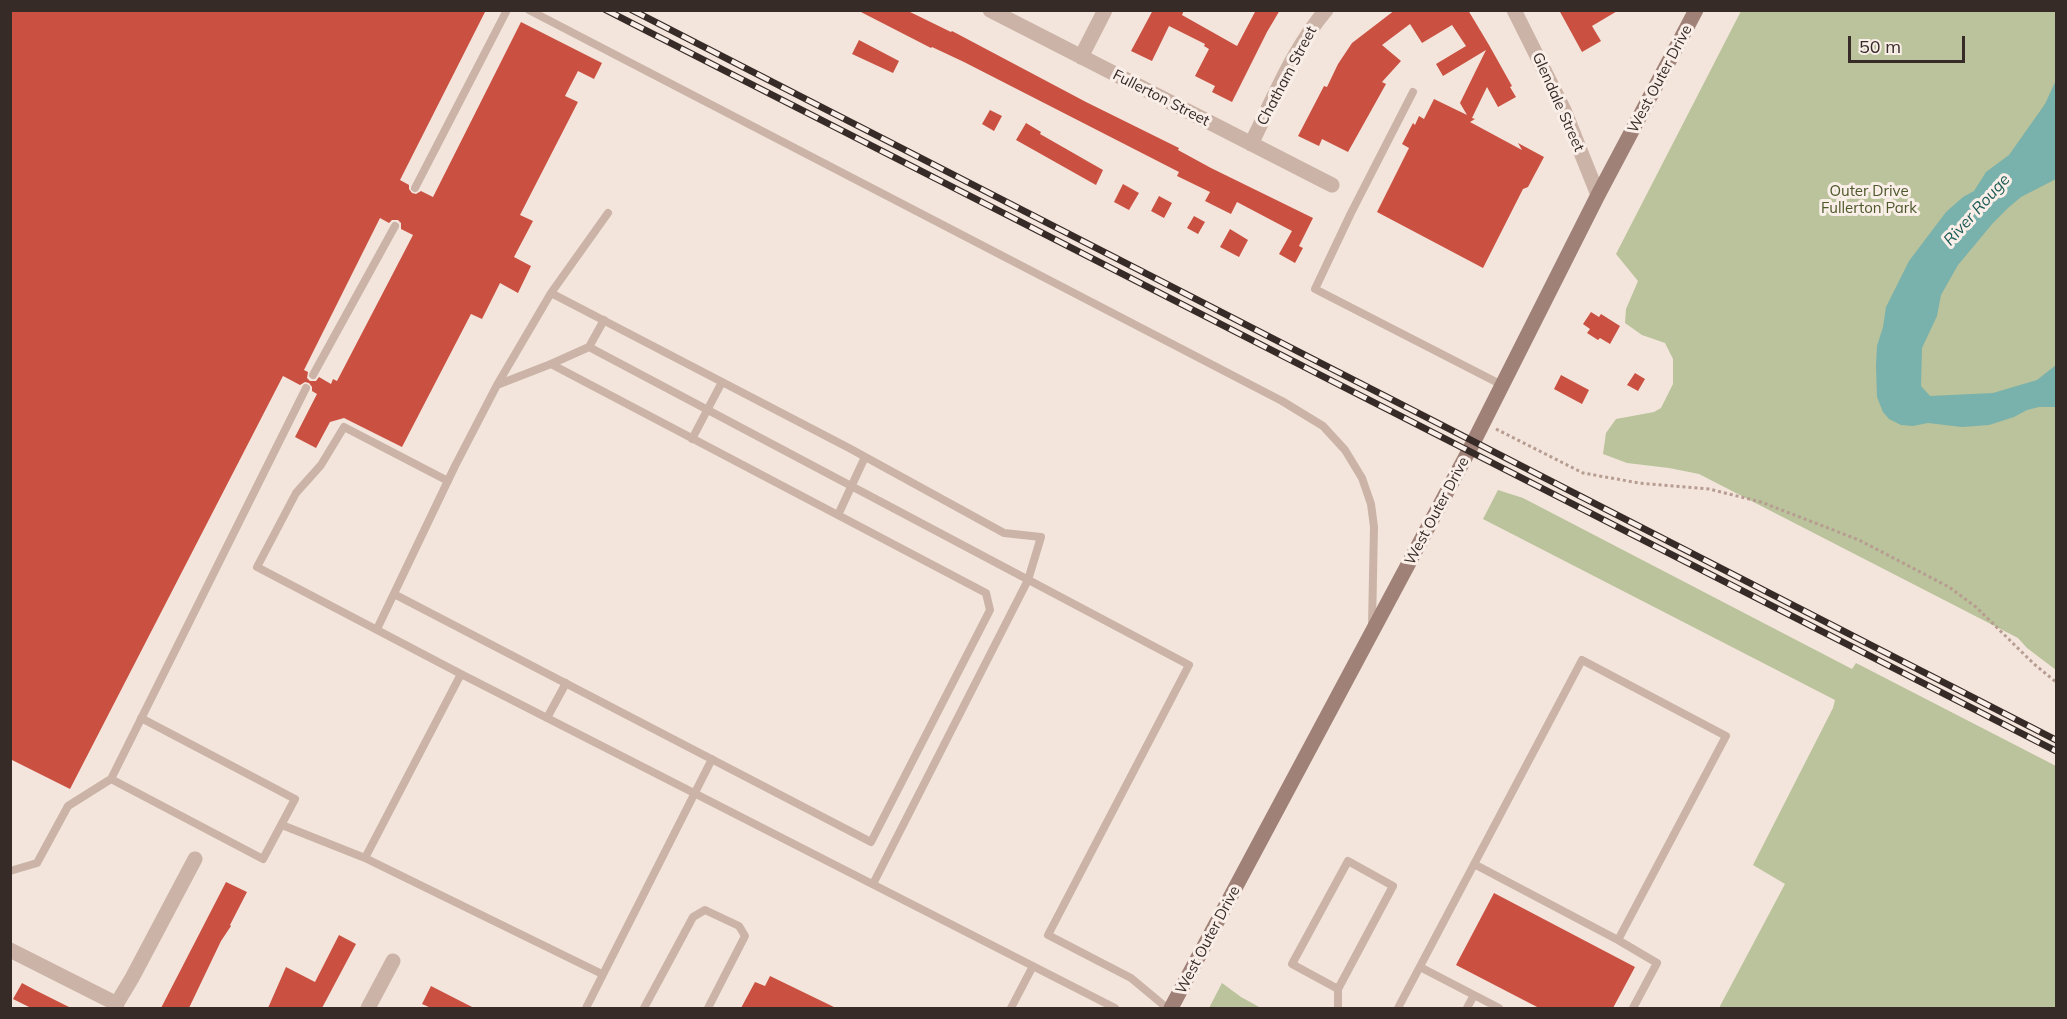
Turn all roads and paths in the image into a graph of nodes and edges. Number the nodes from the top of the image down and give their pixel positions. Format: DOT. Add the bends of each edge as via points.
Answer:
graph roads {
  1 [pos="507,10"];
  2 [pos="529,10"];
  3 [pos="990,10"];
  4 [pos="1105,10"];
  5 [pos="1326,10"];
  6 [pos="1514,10"];
  7 [pos="1696,10"];
  8 [pos="1082,57"];
  9 [pos="1413,92"];
  10 [pos="1251,144"];
  11 [pos="1332,185"];
  12 [pos="415,188"];
  13 [pos="1598,195"];
  14 [pos="608,213"];
  15 [pos="395,226"];
  16 [pos="551,293"];
  17 [pos="604,320"];
  18 [pos="589,347"];
  19 [pos="551,364"];
  20 [pos="314,375"];
  21 [pos="722,382"];
  22 [pos="497,385"];
  23 [pos="1502,385"];
  24 [pos="306,388"];
  25 [pos="707,410"];
  26 [pos="1483,423"];
  27 [pos="692,439"];
  28 [pos="865,457"];
  29 [pos="448,481"];
  30 [pos="851,486"];
  31 [pos="838,515"];
  32 [pos="1028,580"];
  33 [pos="394,594"];
  34 [pos="376,629"];
  35 [pos="1372,633"];
  36 [pos="461,674"];
  37 [pos="2056,682"];
  38 [pos="566,683"];
  39 [pos="141,718"];
  40 [pos="547,718"];
  41 [pos="712,759"];
  42 [pos="111,779"];
  43 [pos="695,794"];
  44 [pos="282,825"];
  45 [pos="365,858"];
  46 [pos="195,860"];
  47 [pos="1474,864"];
  48 [pos="10,871"];
  49 [pos="873,884"];
  50 [pos="1618,940"];
  51 [pos="10,950"];
  52 [pos="393,961"];
  53 [pos="1033,966"];
  54 [pos="1420,967"];
  55 [pos="602,974"];
  56 [pos="1338,989"];
  57 [pos="1474,995"];
  58 [pos="115,1006"];
  59 [pos="368,1008"];
  60 [pos="586,1008"];
  61 [pos="644,1008"];
  62 [pos="708,1008"];
  63 [pos="1011,1008"];
  64 [pos="1115,1008"];
  65 [pos="1169,1008"];
  66 [pos="1338,1008"];
  67 [pos="1398,1008"];
  68 [pos="1467,1008"];
  69 [pos="1499,1008"];
  70 [pos="1633,1008"];
  1 -- 12 [label="lane"];
  2 -- 35 [label="lane" via="1282,401 1323,426 1362,477 1371,504"];
  3 -- 8 [label="street, Fullerton Street"];
  4 -- 8 [label="street"];
  5 -- 10 [label="street, Chatham Street" via="1300,46"];
  6 -- 13 [label="street, Glendale Street" via="1564,111"];
  7 -- 13 [label="main road, West Outer Drive"];
  8 -- 10 [label="street, Fullerton Street"];
  9 -- 23 [label="lane" via="1315,289"];
  10 -- 11 [label="street, Fullerton Street"];
  13 -- 23 [label="main road, West Outer Drive"];
  14 -- 16 [label="lane"];
  15 -- 20 [label="lane"];
  16 -- 17 [label="lane"];
  16 -- 22 [label="lane"];
  17 -- 18 [label="lane"];
  17 -- 21 [label="lane"];
  18 -- 19 [label="lane"];
  18 -- 25 [label="lane"];
  19 -- 22 [label="lane"];
  19 -- 27 [label="lane"];
  21 -- 25 [label="lane"];
  21 -- 28 [label="lane"];
  22 -- 29 [label="lane"];
  23 -- 26 [label="main road, West Outer Drive"];
  24 -- 39 [label="lane"];
  25 -- 27 [label="lane"];
  25 -- 30 [label="lane"];
  26 -- 35 [label="main road, West Outer Drive"];
  26 -- 37 [label="path" via="1583,473 1709,489 1761,502 1859,540 1949,587"];
  27 -- 31 [label="lane"];
  28 -- 30 [label="lane"];
  28 -- 32 [label="lane" via="1004,533 1041,537"];
  29 -- 33 [label="lane"];
  29 -- 34 [label="lane" via="344,427 321,465 296,493 257,567"];
  30 -- 31 [label="lane"];
  30 -- 32 [label="lane"];
  31 -- 41 [label="lane" via="986,593 990,610 871,842"];
  32 -- 49 [label="lane"];
  32 -- 65 [label="lane" via="1189,665 1048,935 1131,978"];
  33 -- 34 [label="lane"];
  33 -- 38 [label="lane"];
  34 -- 36 [label="lane"];
  35 -- 65 [label="main road, West Outer Drive"];
  36 -- 40 [label="lane"];
  36 -- 45 [label="lane"];
  38 -- 40 [label="lane"];
  38 -- 41 [label="lane"];
  39 -- 42 [label="lane"];
  39 -- 44 [label="lane" via="295,799"];
  40 -- 43 [label="lane"];
  41 -- 43 [label="lane"];
  42 -- 44 [label="lane" via="263,859"];
  42 -- 48 [label="lane" via="68,806 37,863"];
  43 -- 49 [label="lane"];
  43 -- 55 [label="lane"];
  44 -- 45 [label="lane"];
  45 -- 55 [label="lane"];
  46 -- 58 [label="street"];
  47 -- 50 [label="lane"];
  47 -- 50 [label="lane" via="1582,660 1726,736"];
  47 -- 54 [label="lane"];
  49 -- 53 [label="lane"];
  50 -- 70 [label="lane" via="1657,963"];
  51 -- 58 [label="street"];
  52 -- 59 [label="street"];
  53 -- 63 [label="lane"];
  53 -- 64 [label="lane"];
  54 -- 57 [label="lane"];
  54 -- 67 [label="lane"];
  55 -- 60 [label="lane"];
  56 -- 56 [label="lane" via="1292,964 1347,861 1393,886"];
  56 -- 66 [label="lane"];
  57 -- 68 [label="lane"];
  57 -- 69 [label="lane"];
  61 -- 62 [label="lane" via="693,917 705,909 739,926 745,936"];
}
